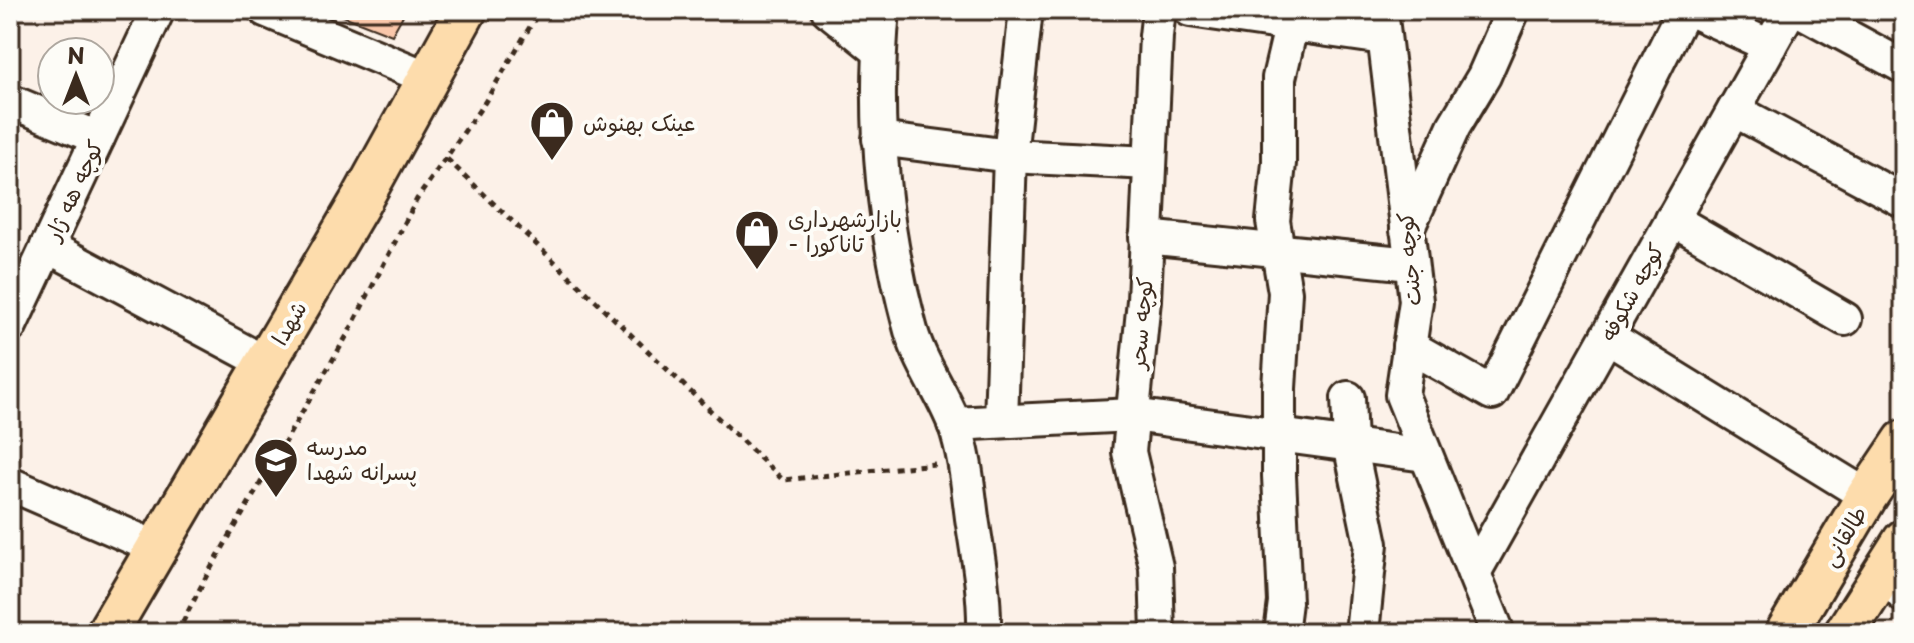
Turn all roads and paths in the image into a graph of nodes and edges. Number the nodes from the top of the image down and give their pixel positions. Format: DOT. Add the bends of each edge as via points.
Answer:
graph roads {
  1 [pos="158,10"];
  2 [pos="265,10"];
  3 [pos="466,10"];
  4 [pos="540,10"];
  5 [pos="828,10"];
  6 [pos="883,10"];
  7 [pos="1026,10"];
  8 [pos="1159,10"];
  9 [pos="1190,10"];
  10 [pos="1513,10"];
  11 [pos="1687,10"];
  12 [pos="1790,10"];
  13 [pos="1799,10"];
  14 [pos="1294,17"];
  15 [pos="1383,24"];
  16 [pos="1770,46"];
  17 [pos="879,51"];
  18 [pos="1904,67"];
  19 [pos="428,78"];
  20 [pos="1734,110"];
  21 [pos="54,120"];
  22 [pos="98,138"];
  23 [pos="879,139"];
  24 [pos="1010,156"];
  25 [pos="447,159"];
  26 [pos="1150,163"];
  27 [pos="1904,201"];
  28 [pos="1672,219"];
  29 [pos="1407,230"];
  30 [pos="1146,237"];
  31 [pos="47,246"];
  32 [pos="1278,250"];
  33 [pos="1411,264"];
  34 [pos="14,309"];
  35 [pos="1845,319"];
  36 [pos="1607,336"];
  37 [pos="1409,346"];
  38 [pos="266,363"];
  39 [pos="1348,398"];
  40 [pos="1133,415"];
  41 [pos="1001,421"];
  42 [pos="954,424"];
  43 [pos="1279,435"];
  44 [pos="1904,441"];
  45 [pos="1350,444"];
  46 [pos="1425,455"];
  47 [pos="964,461"];
  48 [pos="10,484"];
  49 [pos="1867,496"];
  50 [pos="157,548"];
  51 [pos="1897,569"];
  52 [pos="1474,573"];
  53 [pos="107,633"];
  54 [pos="177,633"];
  55 [pos="984,633"];
  56 [pos="1158,633"];
  57 [pos="1281,633"];
  58 [pos="1362,633"];
  59 [pos="1498,633"];
  60 [pos="1786,633"];
  61 [pos="1845,633"];
  1 -- 22 [label="street, کوچه هه ژار"];
  2 -- 19 [label="street"];
  3 -- 19 [label="main road, شهدا"];
  4 -- 25 [label="path"];
  5 -- 17 [label="street"];
  6 -- 17 [label="street"];
  7 -- 24 [label="street"];
  8 -- 26 [label="street, کوچه سحر"];
  9 -- 14 [label="street"];
  10 -- 29 [label="street"];
  11 -- 16 [label="street"];
  11 -- 37 [label="street" via="1492,393"];
  12 -- 16 [label="street, کوچه شکوفه"];
  13 -- 18 [label="street"];
  14 -- 15 [label="street"];
  14 -- 32 [label="street" via="1279,78 1273,221"];
  15 -- 29 [label="street, کوچه جنت"];
  16 -- 20 [label="street, کوچه شکوفه"];
  17 -- 23 [label="street"];
  19 -- 38 [label="main road, شهدا"];
  20 -- 27 [label="street"];
  20 -- 28 [label="street, کوچه شکوفه"];
  21 -- 22 [label="street"];
  22 -- 31 [label="street, کوچه هه ژار"];
  23 -- 24 [label="street"];
  23 -- 42 [label="street" via="887,215 909,327"];
  24 -- 26 [label="street"];
  24 -- 41 [label="street"];
  25 -- 47 [label="path" via="783,480"];
  25 -- 54 [label="path" via="417,199 349,332"];
  26 -- 30 [label="street, کوچه سحر"];
  28 -- 35 [label="street"];
  28 -- 36 [label="street, کوچه شکوفه"];
  29 -- 33 [label="street, کوچه جنت"];
  30 -- 32 [label="street"];
  30 -- 40 [label="street, کوچه سحر"];
  31 -- 34 [label="street, کوچه هه ژار"];
  31 -- 38 [label="street"];
  32 -- 33 [label="street"];
  32 -- 43 [label="street" via="1285,292"];
  33 -- 37 [label="street, کوچه جنت" via="1416,301"];
  36 -- 49 [label="street"];
  36 -- 52 [label="street, کوچه شکوفه"];
  37 -- 46 [label="street, کوچه جنت" via="1402,395"];
  38 -- 50 [label="main road, شهدا"];
  39 -- 45 [label="street"];
  40 -- 41 [label="street"];
  40 -- 43 [label="street"];
  40 -- 56 [label="street, کوچه سحر" via="1129,452 1156,567"];
  41 -- 42 [label="street"];
  42 -- 47 [label="street"];
  43 -- 45 [label="street"];
  43 -- 57 [label="street" via="1285,602"];
  44 -- 49 [label="main road, طالقانی"];
  45 -- 46 [label="street"];
  45 -- 58 [label="street" via="1371,544"];
  46 -- 52 [label="street, کوچه جنت"];
  47 -- 55 [label="street" via="985,605"];
  48 -- 50 [label="street"];
  49 -- 60 [label="main road, طالقانی"];
  50 -- 53 [label="main road, شهدا"];
  51 -- 61 [label="main road"];
  52 -- 59 [label="street, کوچه جنت"];
}
